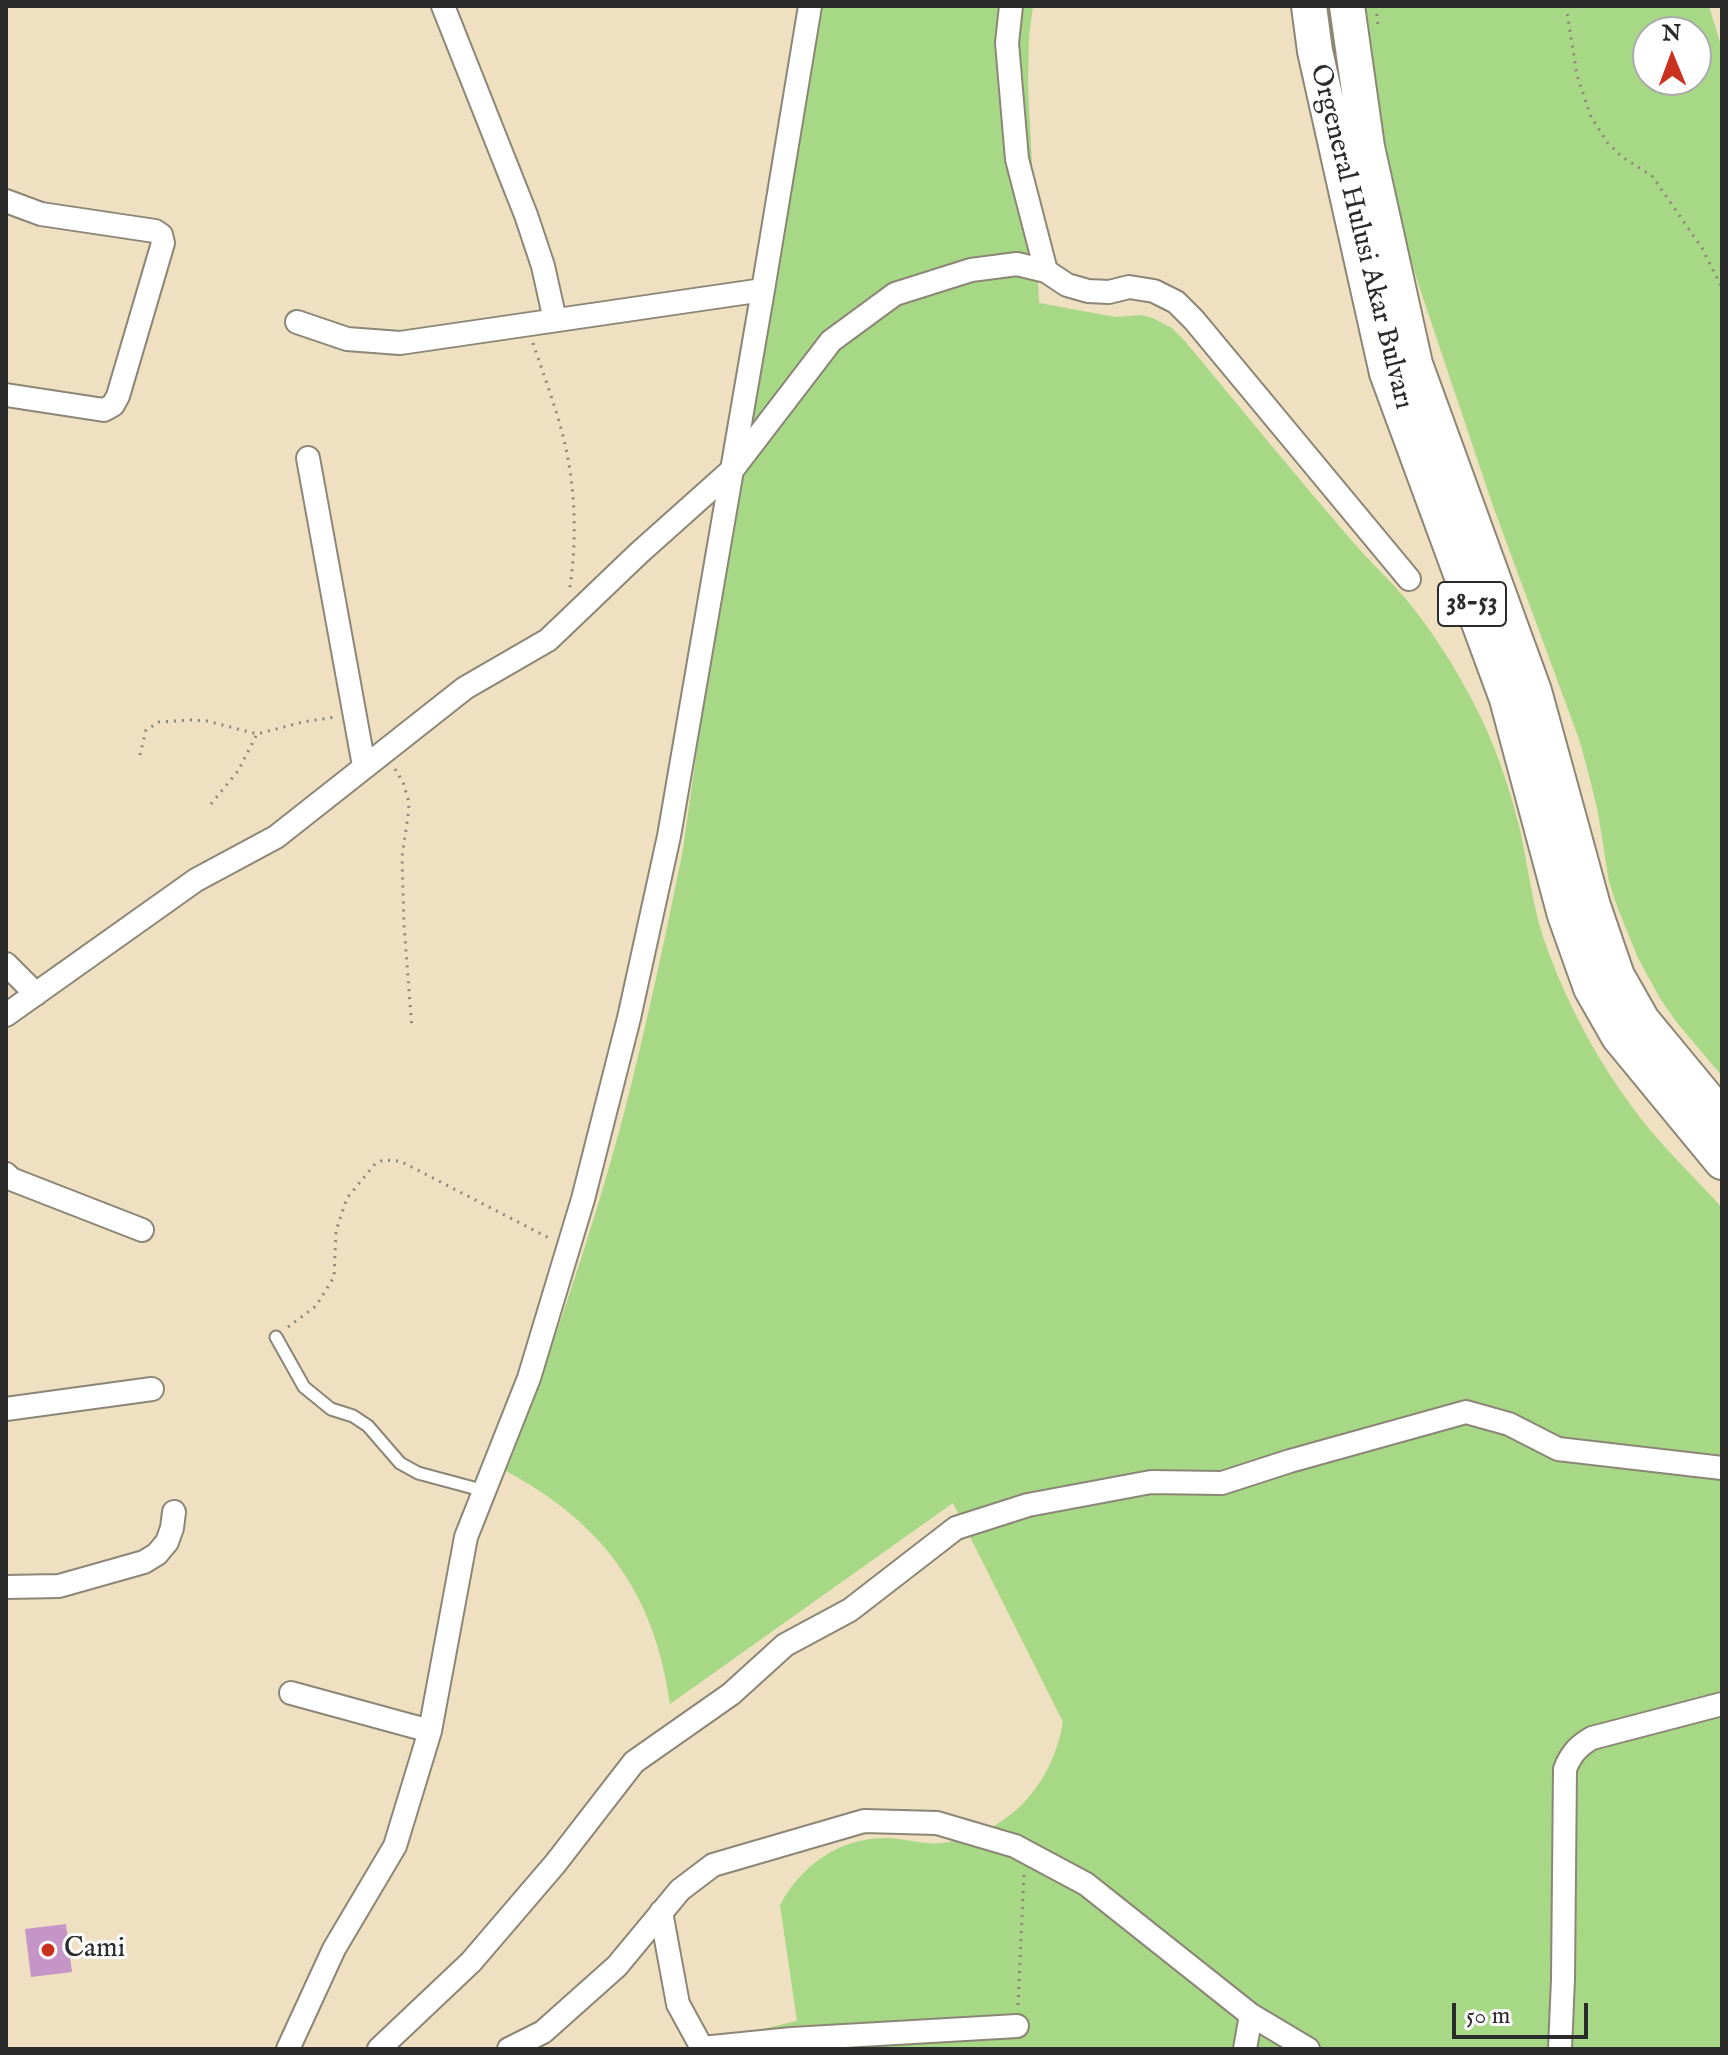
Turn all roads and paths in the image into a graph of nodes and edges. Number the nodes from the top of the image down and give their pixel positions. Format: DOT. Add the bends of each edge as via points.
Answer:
graph roads {
  1 [pos="443,6"];
  2 [pos="810,6"];
  3 [pos="1011,6"];
  4 [pos="1309,6"];
  5 [pos="1347,6"];
  6 [pos="1566,6"];
  7 [pos="6,201"];
  8 [pos="1046,271"];
  9 [pos="1722,288"];
  10 [pos="763,290"];
  11 [pos="555,320"];
  12 [pos="297,322"];
  13 [pos="528,324"];
  14 [pos="6,395"];
  15 [pos="308,458"];
  16 [pos="733,469"];
  17 [pos="1409,579"];
  18 [pos="561,628"];
  19 [pos="354,714"];
  20 [pos="257,734"];
  21 [pos="140,755"];
  22 [pos="371,760"];
  23 [pos="211,804"];
  24 [pos="6,964"];
  25 [pos="36,994"];
  26 [pos="6,1015"];
  27 [pos="412,1029"];
  28 [pos="1722,1117"];
  29 [pos="1722,1162"];
  30 [pos="6,1174"];
  31 [pos="142,1230"];
  32 [pos="568,1248"];
  33 [pos="276,1337"];
  34 [pos="152,1389"];
  35 [pos="6,1409"];
  36 [pos="1722,1468"];
  37 [pos="485,1491"];
  38 [pos="174,1512"];
  39 [pos="6,1587"];
  40 [pos="291,1693"];
  41 [pos="1722,1704"];
  42 [pos="430,1731"];
  43 [pos="1025,1851"];
  44 [pos="661,1912"];
  45 [pos="1251,2015"];
  46 [pos="1017,2026"];
  47 [pos="288,2049"];
  48 [pos="379,2049"];
  49 [pos="509,2049"];
  50 [pos="1245,2049"];
  51 [pos="1308,2049"];
  52 [pos="1560,2049"];
  1 -- 11 [label="street" via="526,215"];
  2 -- 10 [label="street"];
  3 -- 8 [label="street" via="1007,43 1017,159"];
  4 -- 29 [label="main road, Orgeneral Hulusi Akar Bulvarı / 38-53" via="1387,373 1507,699 1565,915 1591,988 1619,1037"];
  5 -- 28 [label="main road, Orgeneral Hulusi Akar Bulvarı / 38-53" via="1367,147 1415,364 1534,691 1593,906 1617,976 1642,1020"];
  6 -- 9 [label="path" via="1577,75 1591,117 1621,156 1652,176 1702,248"];
  7 -- 14 [label="street" via="41,214 155,231 163,243 113,405 104,410"];
  8 -- 16 [label="street" via="1017,264 971,270 895,294 831,341"];
  8 -- 17 [label="street" via="1088,291 1129,287 1176,302"];
  10 -- 11 [label="street"];
  10 -- 16 [label="street"];
  11 -- 13 [label="street"];
  12 -- 13 [label="street" via="347,339 400,343"];
  13 -- 18 [label="path" via="565,441 573,497 571,577"];
  15 -- 19 [label="street"];
  16 -- 18 [label="street"];
  16 -- 32 [label="street" via="666,851 629,1018"];
  18 -- 22 [label="street" via="465,688"];
  19 -- 20 [label="path"];
  19 -- 22 [label="street"];
  20 -- 21 [label="path" via="207,721 159,722 146,730"];
  20 -- 23 [label="path" via="238,771"];
  22 -- 25 [label="street" via="276,837 196,880"];
  22 -- 27 [label="path" via="396,771 408,799 402,857"];
  24 -- 25 [label="street"];
  25 -- 26 [label="street"];
  30 -- 31 [label="street"];
  32 -- 33 [label="path" via="400,1161 383,1160 368,1170 347,1198 336,1231 334,1277 316,1306"];
  32 -- 37 [label="street" via="529,1378"];
  33 -- 37 [label="lane" via="304,1387 331,1409 368,1426 400,1463"];
  34 -- 35 [label="street"];
  36 -- 48 [label="street" via="1558,1449 1509,1424 1466,1412 1222,1483 1151,1482 1028,1505 956,1528 850,1610 785,1645 731,1694 634,1762 471,1962"];
  37 -- 42 [label="street" via="466,1537"];
  38 -- 39 [label="street" via="167,1542 144,1562 59,1586"];
  40 -- 42 [label="street"];
  41 -- 52 [label="street" via="1592,1738 1570,1756 1565,1769"];
  42 -- 47 [label="street" via="395,1846 334,1949"];
  43 -- 44 [label="street" via="937,1823 864,1821 713,1865"];
  43 -- 45 [label="street" via="1086,1884"];
  43 -- 46 [label="path"];
  44 -- 46 [label="street" via="678,2004 702,2048"];
  44 -- 49 [label="street" via="617,1966 543,2032"];
  45 -- 50 [label="street"];
  45 -- 51 [label="street"];
}
